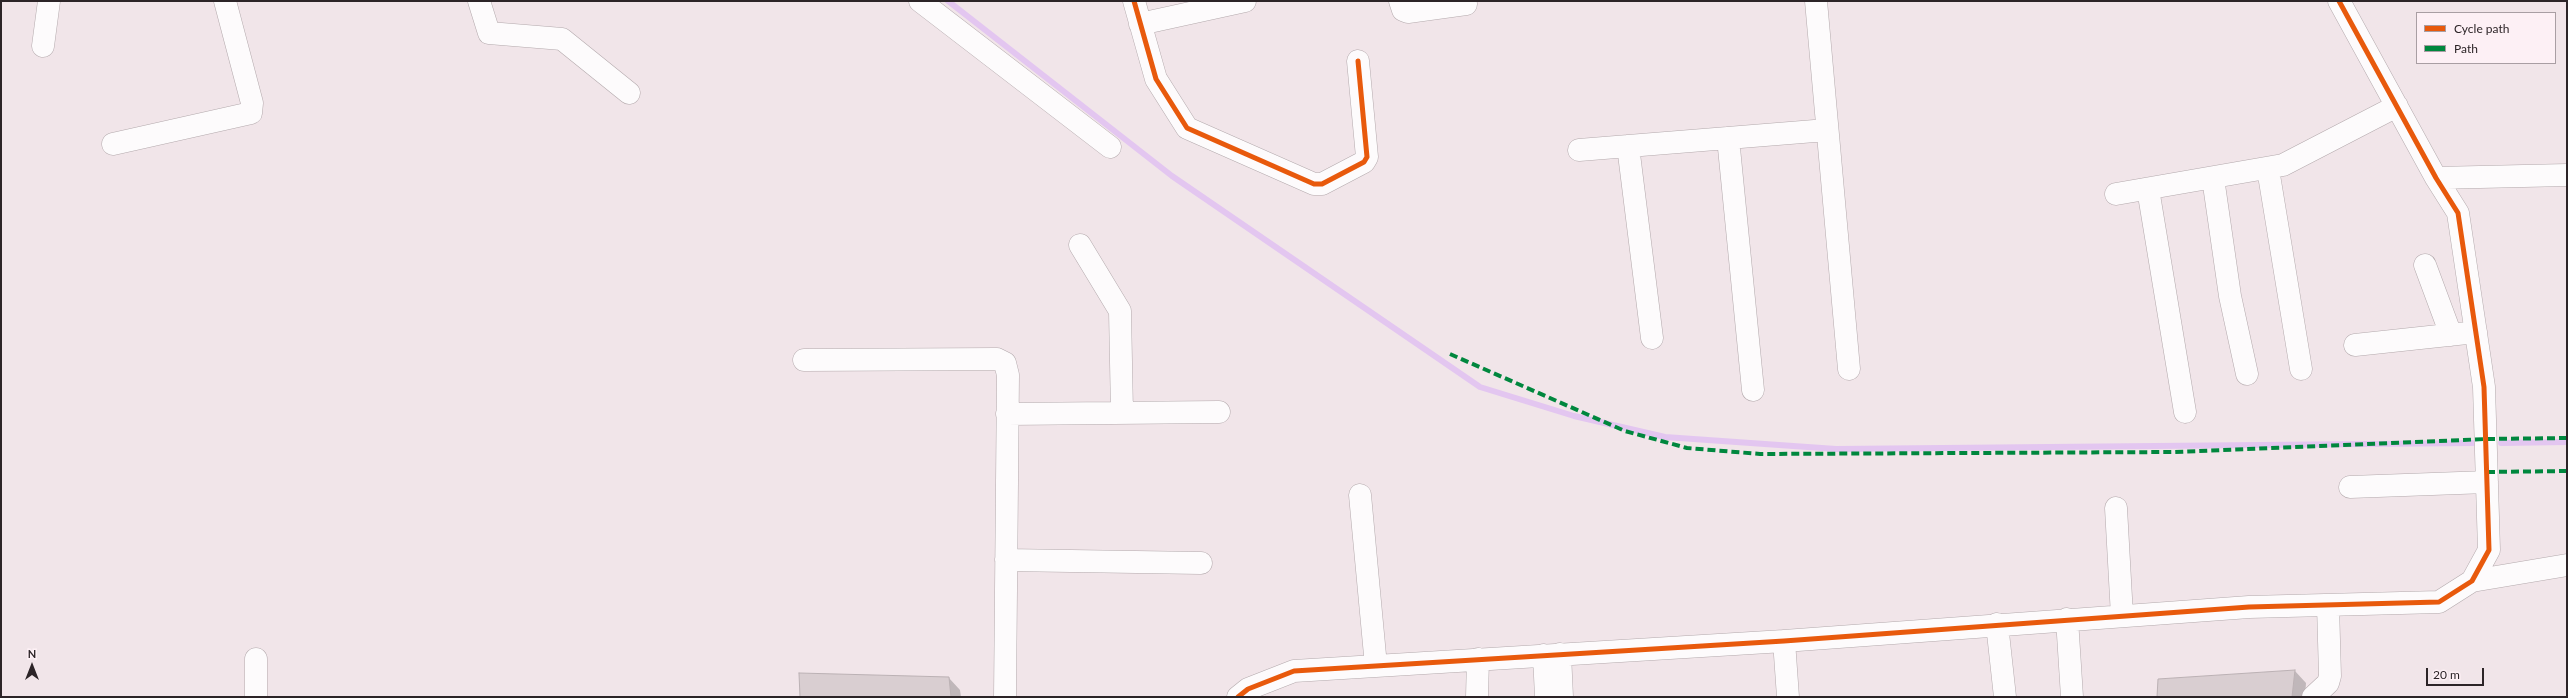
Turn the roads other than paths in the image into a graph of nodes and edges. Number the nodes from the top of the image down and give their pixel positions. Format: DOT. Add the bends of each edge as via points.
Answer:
graph roads {
  1 [pos="49,1"];
  2 [pos="225,1"];
  3 [pos="479,1"];
  4 [pos="920,1"];
  5 [pos="1134,1"];
  6 [pos="1245,1"];
  7 [pos="1400,1"];
  8 [pos="1816,1"];
  9 [pos="2339,1"];
  10 [pos="1466,4"];
  11 [pos="1140,24"];
  12 [pos="43,46"];
  13 [pos="1358,61"];
  14 [pos="629,93"];
  15 [pos="2397,106"];
  16 [pos="1827,130"];
  17 [pos="1728,138"];
  18 [pos="113,144"];
  19 [pos="1628,146"];
  20 [pos="1110,147"];
  21 [pos="1579,150"];
  22 [pos="2268,169"];
  23 [pos="2567,175"];
  24 [pos="2213,178"];
  25 [pos="2436,178"];
  26 [pos="2148,189"];
  27 [pos="2116,194"];
  28 [pos="1080,245"];
  29 [pos="2425,265"];
  30 [pos="2476,332"];
  31 [pos="2451,335"];
  32 [pos="1652,338"];
  33 [pos="2355,345"];
  34 [pos="804,360"];
  35 [pos="1849,369"];
  36 [pos="2301,369"];
  37 [pos="2247,374"];
  38 [pos="1753,390"];
  39 [pos="1219,412"];
  40 [pos="2185,412"];
  41 [pos="1122,413"];
  42 [pos="1007,414"];
  43 [pos="2487,482"];
  44 [pos="2350,486"];
  45 [pos="1360,495"];
  46 [pos="2116,508"];
  47 [pos="1006,560"];
  48 [pos="1201,563"];
  49 [pos="2567,565"];
  50 [pos="2472,581"];
  51 [pos="2328,605"];
  52 [pos="2122,616"];
  53 [pos="2067,619"];
  54 [pos="1997,624"];
  55 [pos="1784,641"];
  56 [pos="1552,654"];
  57 [pos="256,659"];
  58 [pos="1478,659"];
  59 [pos="1376,666"];
  60 [pos="256,697"];
  61 [pos="1005,697"];
  62 [pos="1238,697"];
  63 [pos="1477,697"];
  64 [pos="1546,697"];
  65 [pos="1562,697"];
  66 [pos="1788,697"];
  67 [pos="2005,697"];
  68 [pos="2072,697"];
  69 [pos="2313,697"];
  1 -- 12 [label="street"];
  2 -- 18 [label="street" via="252,103 251,113"];
  3 -- 14 [label="street" via="489,33 562,39"];
  4 -- 20 [label="street"];
  5 -- 11 [label="street"];
  6 -- 11 [label="street"];
  7 -- 10 [label="street" via="1403,10 1408,12"];
  8 -- 16 [label="street"];
  9 -- 15 [label="street"];
  11 -- 13 [label="street" via="1156,79 1188,128 1314,184 1322,184 1364,162 1367,157"];
  15 -- 22 [label="street" via="2296,159"];
  15 -- 25 [label="street"];
  16 -- 17 [label="street"];
  16 -- 35 [label="street"];
  17 -- 19 [label="street"];
  17 -- 38 [label="street"];
  19 -- 21 [label="street"];
  19 -- 32 [label="street"];
  22 -- 24 [label="street"];
  22 -- 36 [label="street"];
  23 -- 25 [label="street"];
  24 -- 26 [label="street"];
  24 -- 37 [label="street" via="2230,296"];
  25 -- 30 [label="street" via="2458,212"];
  26 -- 27 [label="street"];
  26 -- 40 [label="street"];
  28 -- 41 [label="street" via="1120,311"];
  29 -- 31 [label="street"];
  30 -- 31 [label="street"];
  30 -- 43 [label="street" via="2484,387"];
  31 -- 33 [label="street"];
  34 -- 42 [label="street" via="997,359 1005,363 1008,375"];
  39 -- 41 [label="street"];
  41 -- 42 [label="street"];
  42 -- 47 [label="street"];
  43 -- 44 [label="street"];
  43 -- 50 [label="street" via="2489,550"];
  45 -- 59 [label="street"];
  46 -- 52 [label="street"];
  47 -- 48 [label="street"];
  47 -- 61 [label="street"];
  49 -- 50 [label="street"];
  50 -- 51 [label="street" via="2439,602"];
  51 -- 52 [label="street" via="2249,607"];
  51 -- 69 [label="street" via="2330,676 2328,683"];
  52 -- 53 [label="street"];
  53 -- 54 [label="street"];
  53 -- 68 [label="street"];
  54 -- 55 [label="street"];
  54 -- 67 [label="street"];
  55 -- 56 [label="street"];
  55 -- 66 [label="street"];
  56 -- 58 [label="street"];
  56 -- 64 [label="street"];
  56 -- 65 [label="street"];
  57 -- 60 [label="street"];
  58 -- 59 [label="street"];
  58 -- 63 [label="street"];
  59 -- 62 [label="street" via="1294,671 1248,689"];
}
